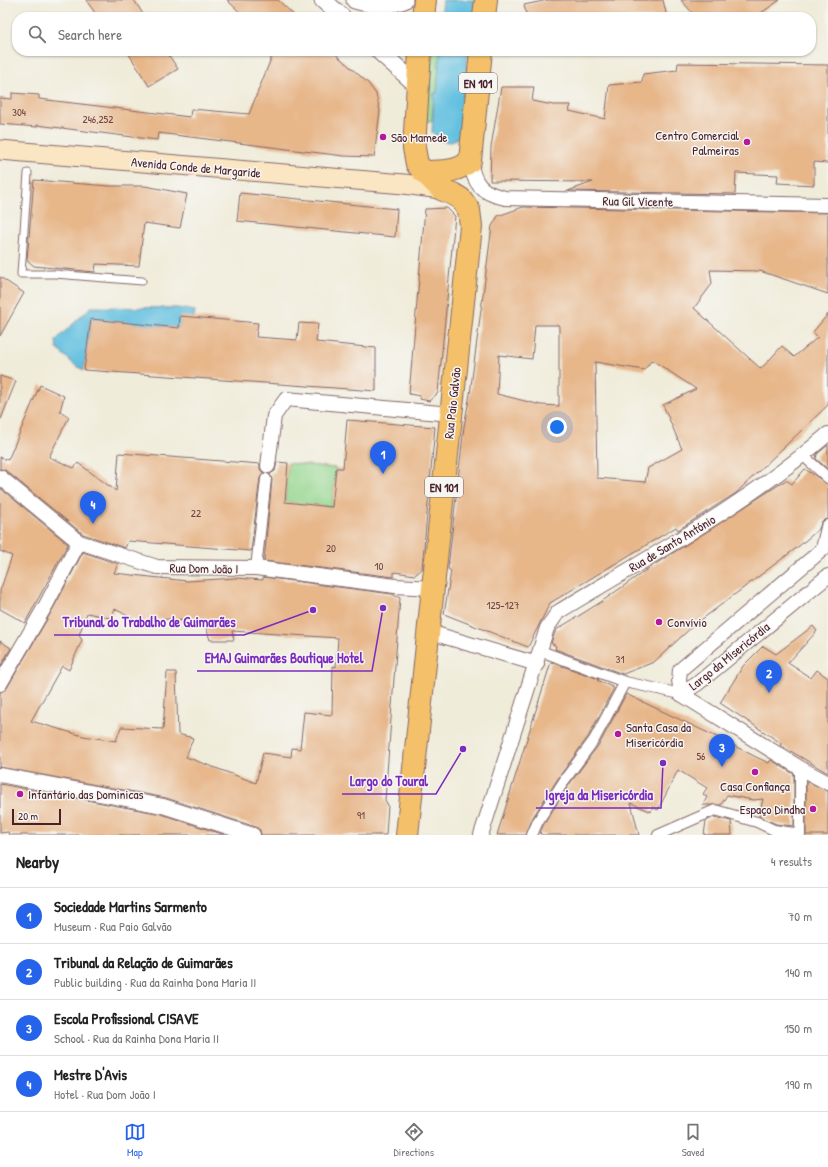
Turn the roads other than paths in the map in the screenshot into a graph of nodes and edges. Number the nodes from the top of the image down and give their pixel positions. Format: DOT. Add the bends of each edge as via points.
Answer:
graph roads {
  1 [pos="323,0"];
  2 [pos="356,0"];
  3 [pos="404,0"];
  4 [pos="425,0"];
  5 [pos="486,0"];
  6 [pos="336,12"];
  7 [pos="424,12"];
  8 [pos="485,12"];
  9 [pos="385,56"];
  10 [pos="420,56"];
  11 [pos="480,56"];
  12 [pos="417,85"];
  13 [pos="0,150"];
  14 [pos="470,161"];
  15 [pos="28,172"];
  16 [pos="424,172"];
  17 [pos="392,184"];
  18 [pos="441,189"];
  19 [pos="828,205"];
  20 [pos="142,281"];
  21 [pos="452,414"];
  22 [pos="828,434"];
  23 [pos="808,460"];
  24 [pos="267,472"];
  25 [pos="0,477"];
  26 [pos="828,478"];
  27 [pos="828,527"];
  28 [pos="79,542"];
  29 [pos="826,550"];
  30 [pos="256,568"];
  31 [pos="828,576"];
  32 [pos="433,588"];
  33 [pos="429,632"];
  34 [pos="541,658"];
  35 [pos="625,682"];
  36 [pos="0,684"];
  37 [pos="681,694"];
  38 [pos="800,768"];
  39 [pos="0,775"];
  40 [pos="828,783"];
  41 [pos="253,835"];
  42 [pos="407,835"];
  43 [pos="481,835"];
  44 [pos="532,835"];
  45 [pos="658,835"];
  46 [pos="800,835"];
  1 -- 6 [label="street"];
  2 -- 3 [label="street" via="390,5"];
  4 -- 7 [label="main road"];
  5 -- 8 [label="main road"];
  9 -- 12 [label="street"];
  10 -- 12 [label="main road, EN 101"];
  11 -- 14 [label="main road, EN 101"];
  12 -- 16 [label="main road, EN 101" via="414,148 417,164"];
  13 -- 17 [label="main road, Avenida Conde de Margaride"];
  14 -- 16 [label="main road" via="459,169"];
  14 -- 19 [label="street, Rua Gil Vicente" via="478,185 486,192 505,198"];
  15 -- 20 [label="lane" via="21,274"];
  16 -- 17 [label="main road, Avenida Conde de Margaride"];
  16 -- 18 [label="main road, EN 101"];
  17 -- 18 [label="main road, Avenida Conde de Margaride"];
  18 -- 21 [label="main road, Rua Paio Galvão / EN 101" via="461,199 469,210 471,226"];
  21 -- 24 [label="street" via="286,399 274,416"];
  21 -- 32 [label="main road, Rua Paio Galvão / EN 101"];
  22 -- 34 [label="street, Rua de Santo António" via="776,477 740,502 558,612 547,628"];
  23 -- 26 [label="street"];
  24 -- 30 [label="street"];
  25 -- 28 [label="street, Rua Dom João I"];
  27 -- 29 [label="street"];
  28 -- 30 [label="street, Rua Dom João I" via="157,567"];
  28 -- 36 [label="street"];
  29 -- 37 [label="street, Largo da Misericórdia" via="680,670"];
  30 -- 32 [label="street, Rua Dom João I" via="394,586"];
  31 -- 37 [label="street, Largo da Misericórdia" via="697,684"];
  32 -- 33 [label="main road, Rua Paio Galvão / EN 101"];
  33 -- 34 [label="street"];
  33 -- 42 [label="main road, EN 101"];
  34 -- 35 [label="street"];
  34 -- 43 [label="street, Rua de Santo António"];
  35 -- 37 [label="street"];
  35 -- 44 [label="street" via="594,740 566,778"];
  37 -- 38 [label="street"];
  38 -- 40 [label="street"];
  38 -- 46 [label="street"];
  39 -- 41 [label="street" via="163,806"];
  45 -- 46 [label="street" via="715,810 757,822 774,830"];
}
